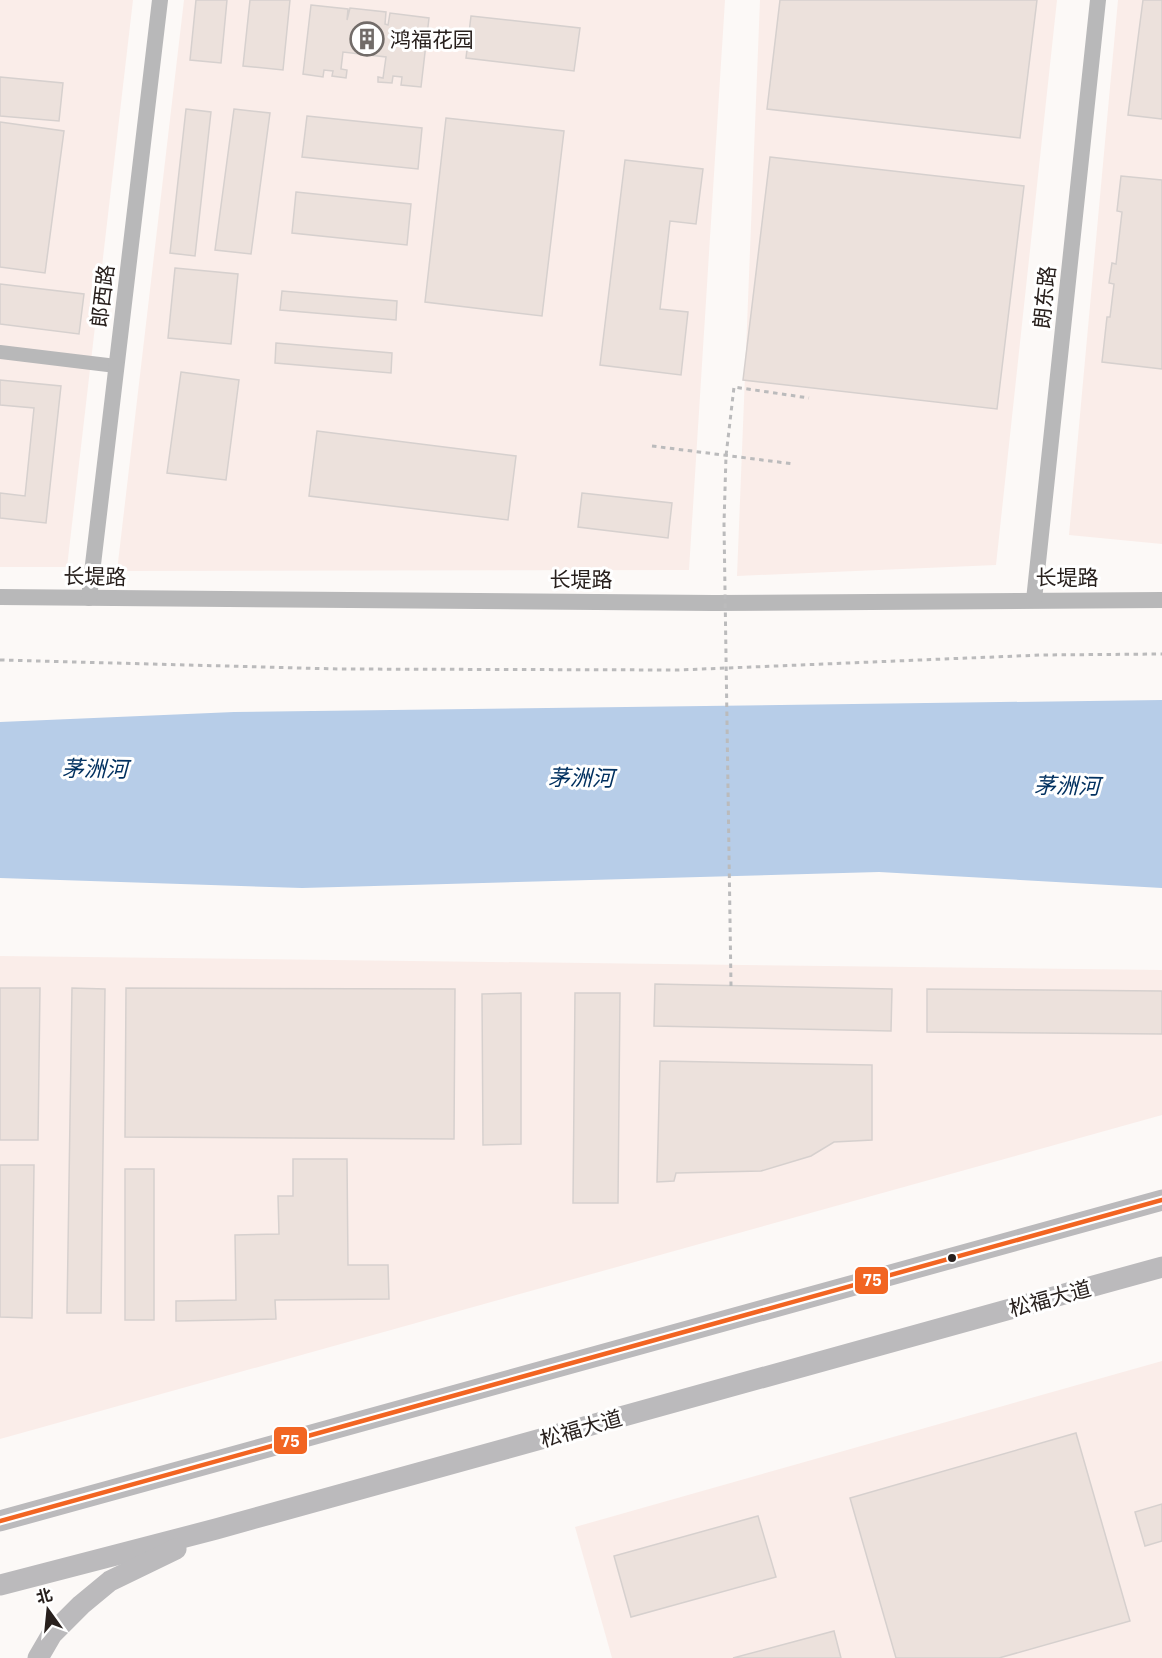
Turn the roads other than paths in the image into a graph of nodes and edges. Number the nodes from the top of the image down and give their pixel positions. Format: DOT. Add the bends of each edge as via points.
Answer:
graph roads {
  1 [pos="160,0"];
  2 [pos="1098,0"];
  3 [pos="0,352"];
  4 [pos="116,366"];
  5 [pos="0,597"];
  6 [pos="89,598"];
  7 [pos="1034,600"];
  8 [pos="1162,600"];
  9 [pos="1162,1200"];
  10 [pos="1162,1267"];
  11 [pos="0,1521"];
  12 [pos="216,1529"];
  13 [pos="0,1585"];
  14 [pos="38,1658"];
  1 -- 4 [label="street, 郎西路"];
  2 -- 7 [label="street, 朗东路"];
  3 -- 4 [label="street"];
  4 -- 6 [label="street, 郎西路"];
  5 -- 6 [label="street, 长堤路"];
  6 -- 7 [label="street, 长堤路" via="702,603"];
  7 -- 8 [label="street, 长堤路"];
  9 -- 11 [label="main road"];
  10 -- 12 [label="main road, 松福大道"];
  12 -- 13 [label="main road, 松福大道"];
  12 -- 14 [label="main road" via="110,1581 52,1634"];
}
